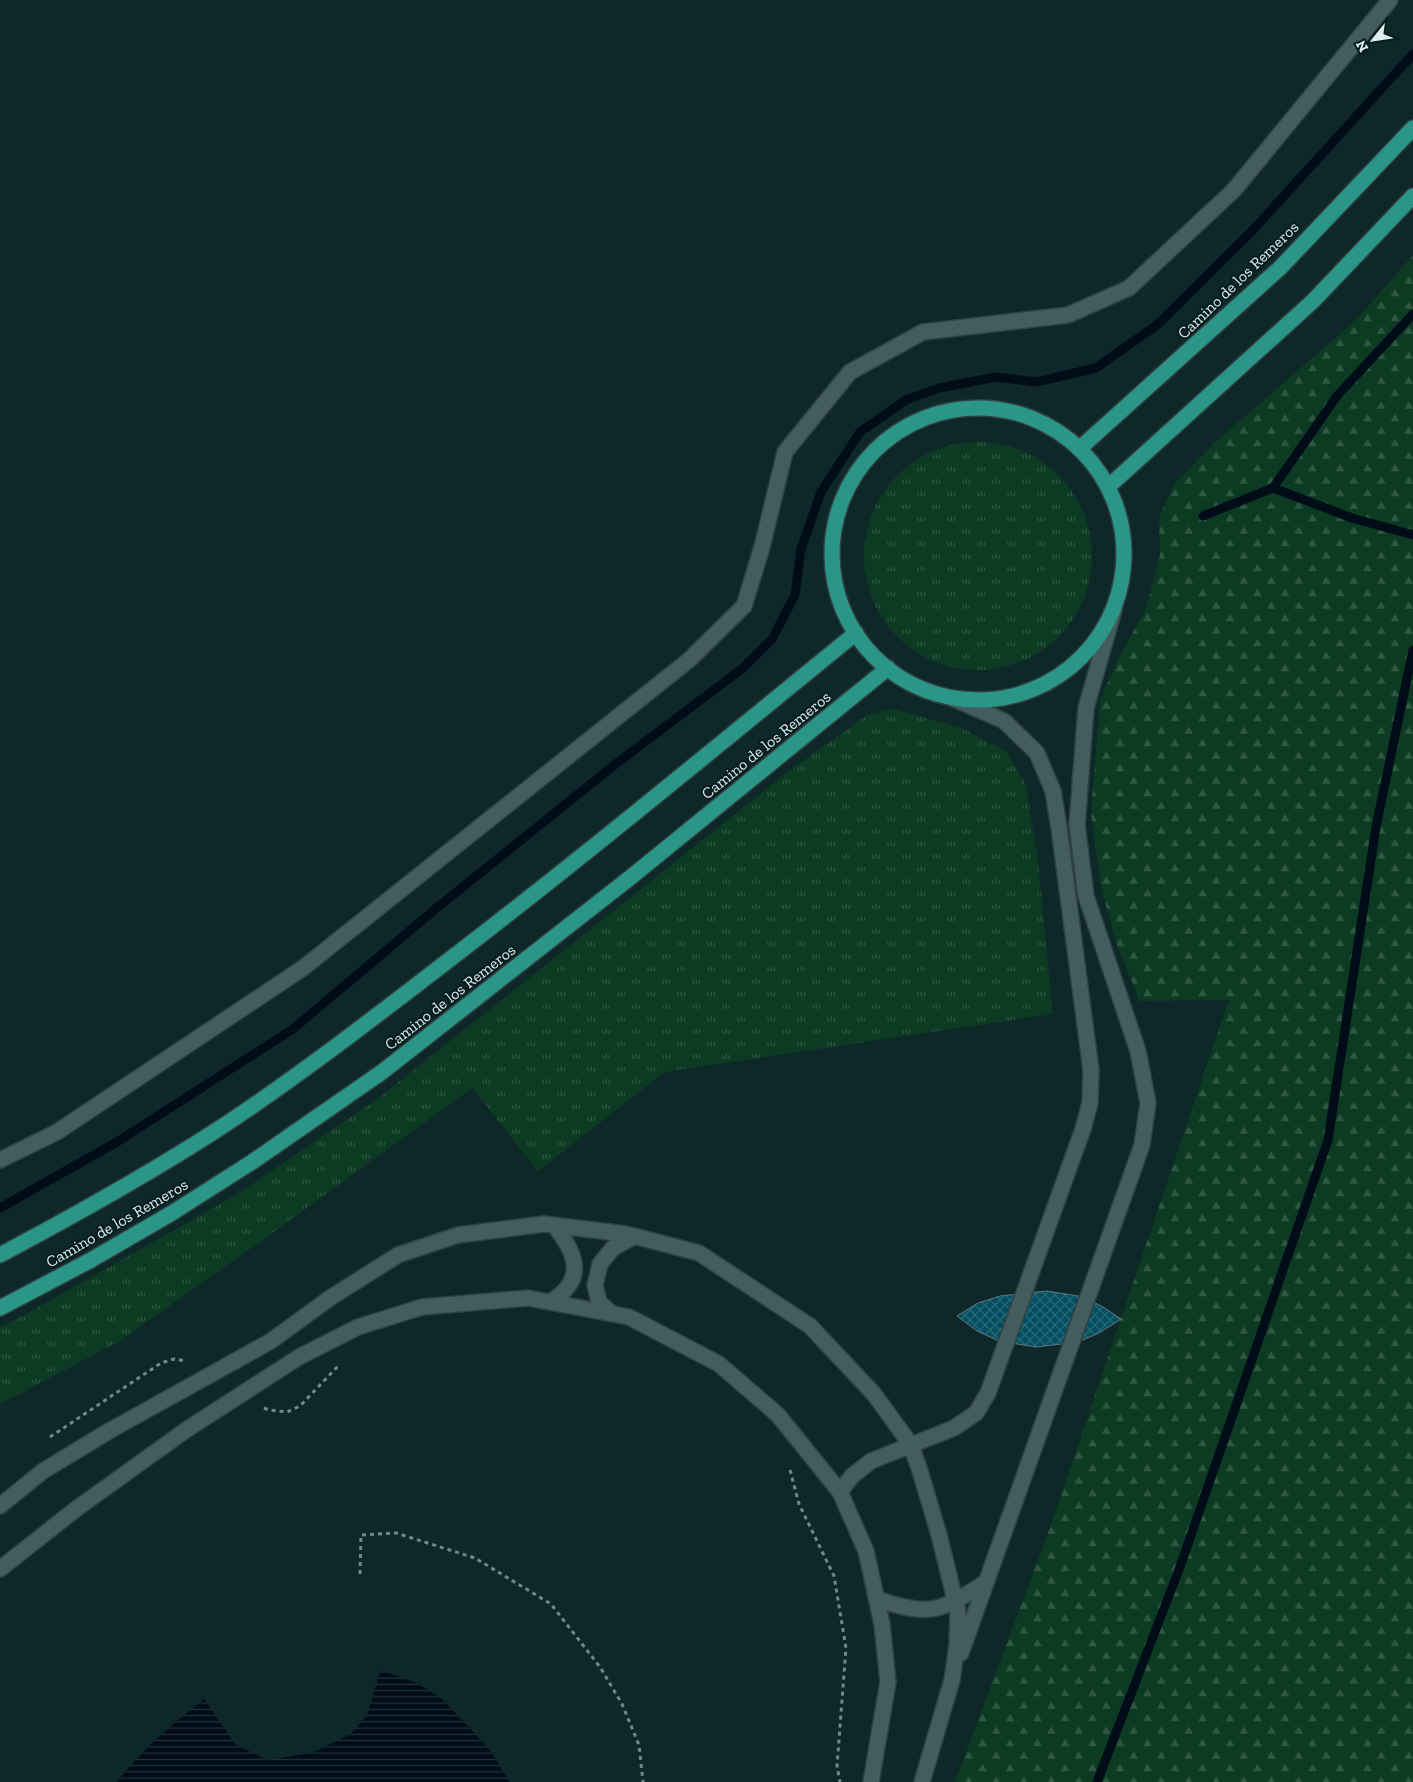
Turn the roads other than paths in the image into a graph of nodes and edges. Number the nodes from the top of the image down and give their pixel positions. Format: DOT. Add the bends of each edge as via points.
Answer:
graph roads {
  1 [pos="1390,0"];
  2 [pos="1413,128"];
  3 [pos="1413,196"];
  4 [pos="1079,449"];
  5 [pos="1108,487"];
  6 [pos="1114,610"];
  7 [pos="856,633"];
  8 [pos="888,668"];
  9 [pos="952,698"];
  10 [pos="0,1160"];
  11 [pos="554,1225"];
  12 [pos="636,1236"];
  13 [pos="0,1255"];
  14 [pos="551,1302"];
  15 [pos="0,1308"];
  16 [pos="612,1314"];
  17 [pos="910,1445"];
  18 [pos="840,1492"];
  19 [pos="0,1506"];
  20 [pos="0,1569"];
  21 [pos="986,1582"];
  22 [pos="877,1599"];
  23 [pos="956,1602"];
  24 [pos="952,1680"];
  25 [pos="871,1782"];
  26 [pos="922,1782"];
  1 -- 10 [label="street" via="1234,190 1129,288 1068,315 923,332 850,372 785,452 744,606 689,660 303,968 57,1132"];
  2 -- 4 [label="main road, Camino de los Remeros" via="1280,268"];
  3 -- 5 [label="main road" via="1313,301"];
  4 -- 5 [label="main road" via="1090,459"];
  4 -- 7 [label="main road" via="1060,432 1024,414 985,407 946,410 908,425 876,448 852,479 837,516 832,556 838,595"];
  5 -- 6 [label="main road" via="1123,531 1124,571"];
  6 -- 9 [label="main road" via="1094,644 1065,672 1030,691 992,700"];
  6 -- 21 [label="street" via="1086,708 1077,825 1086,896 1138,1051 1148,1103 1142,1145"];
  7 -- 8 [label="main road"];
  7 -- 13 [label="main road, Camino de los Remeros" via="602,841 338,1045 148,1173"];
  8 -- 9 [label="main road" via="914,685"];
  8 -- 15 [label="main road, Camino de los Remeros" via="631,877 382,1072 172,1213"];
  9 -- 17 [label="street" via="1004,721 1036,753 1052,791 1091,1070 1090,1103 988,1393 976,1413 954,1428"];
  11 -- 12 [label="street"];
  11 -- 14 [label="street" via="568,1243 574,1260 574,1276 567,1288"];
  11 -- 19 [label="street" via="458,1235 398,1255 330,1298 272,1341 43,1471"];
  12 -- 16 [label="street" via="613,1248 600,1264 595,1286 599,1302"];
  12 -- 17 [label="street" via="699,1253 810,1326 874,1394"];
  14 -- 16 [label="street"];
  14 -- 20 [label="street" via="528,1298 422,1307 358,1327 299,1357 186,1430 76,1509"];
  16 -- 18 [label="street" via="629,1317 718,1364 778,1415"];
  17 -- 18 [label="street" via="871,1461 852,1476"];
  17 -- 23 [label="street" via="939,1535"];
  18 -- 22 [label="street" via="866,1551"];
  21 -- 23 [label="street"];
  21 -- 24 [label="street"];
  22 -- 23 [label="street" via="928,1611"];
  22 -- 25 [label="street" via="888,1682"];
  23 -- 24 [label="street" via="957,1645"];
  24 -- 26 [label="street"];
}
